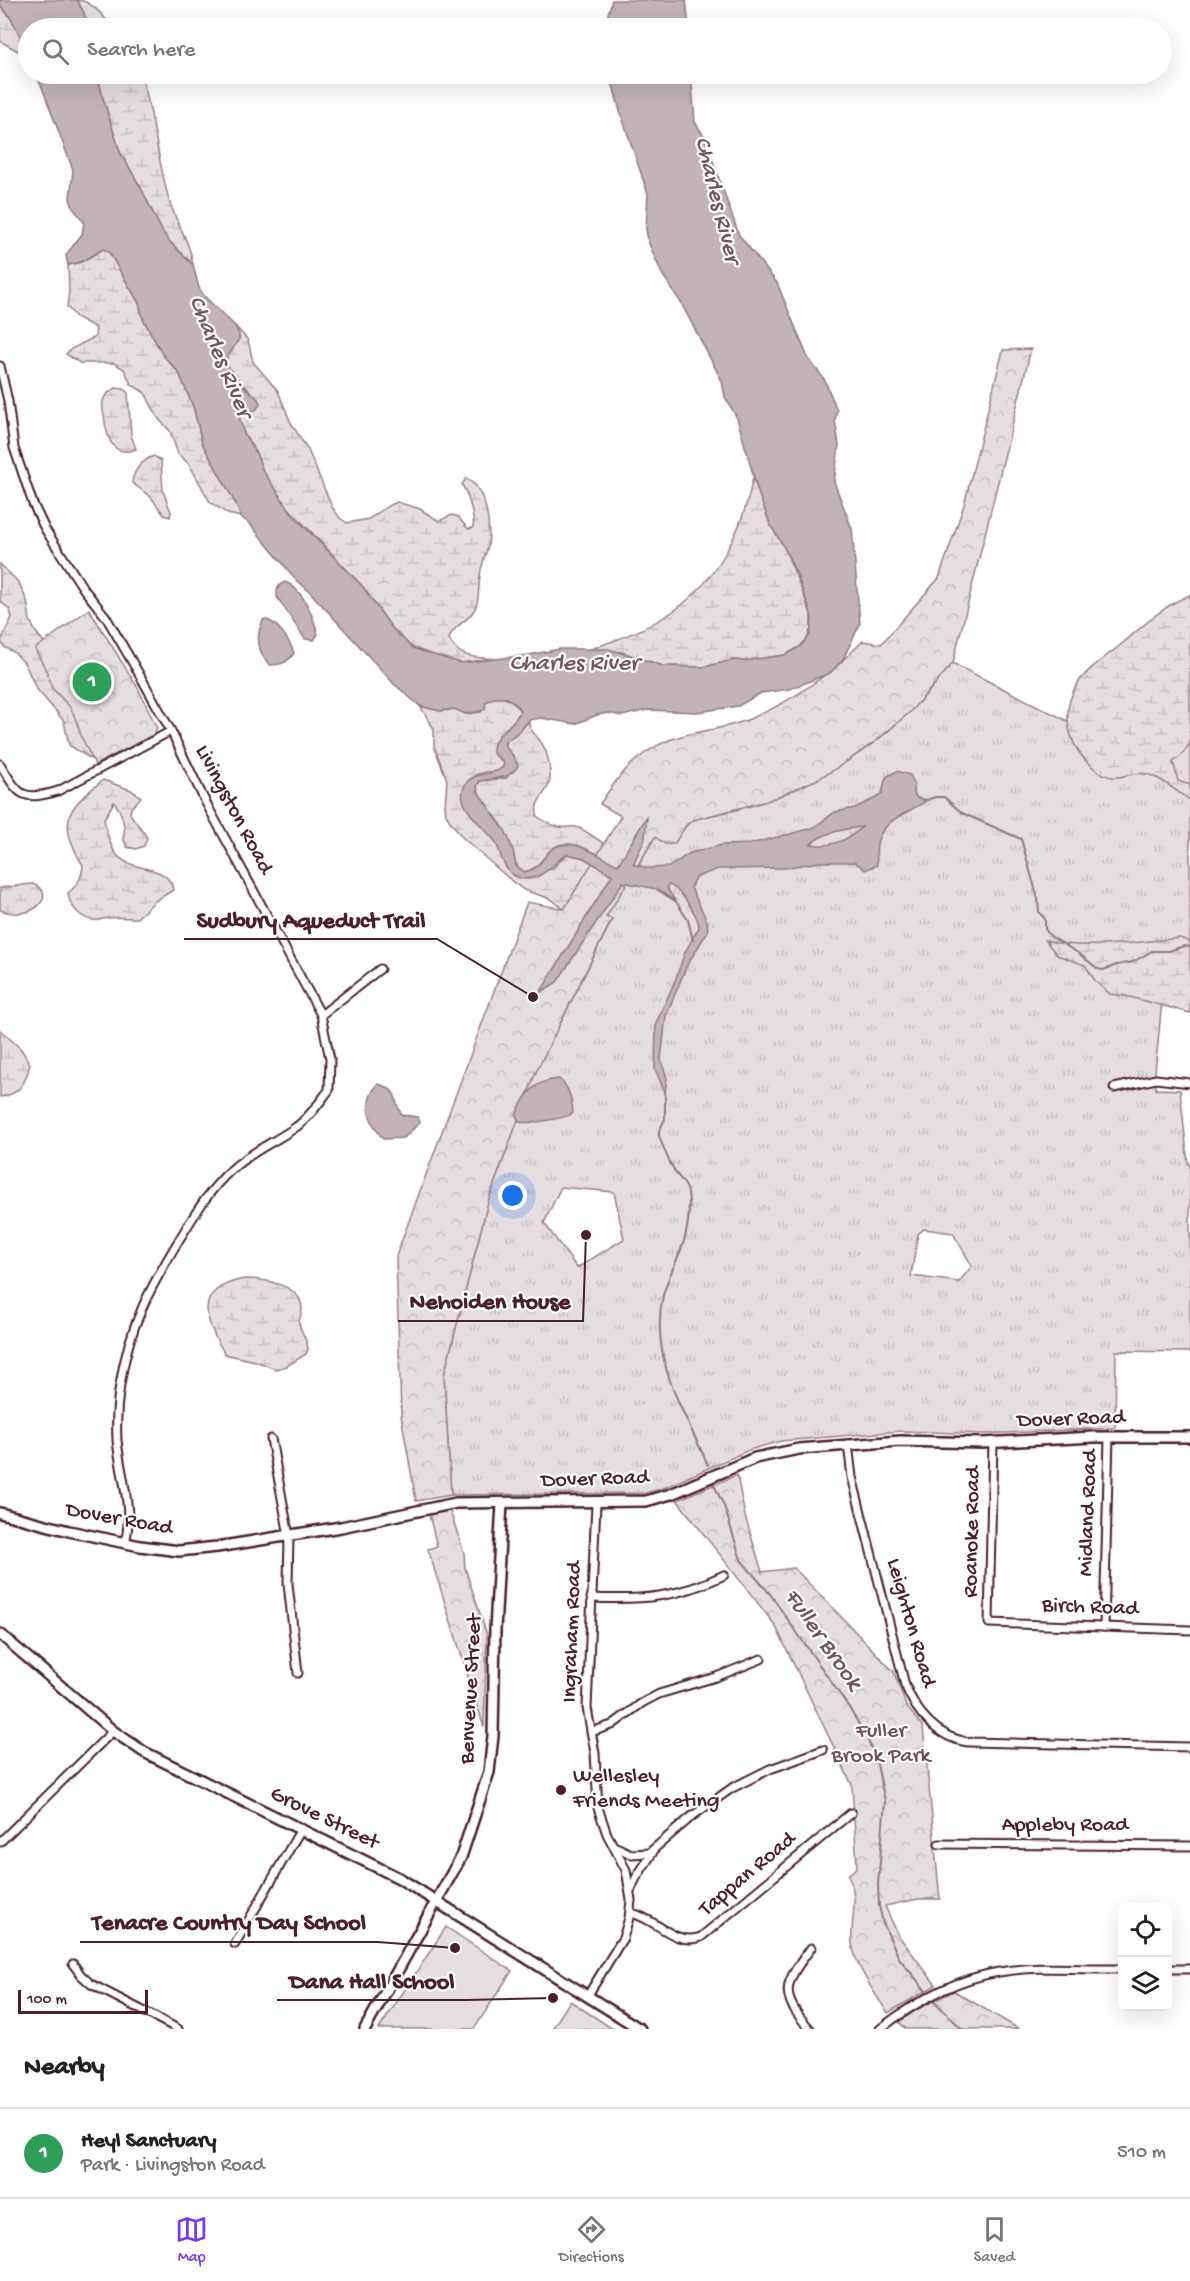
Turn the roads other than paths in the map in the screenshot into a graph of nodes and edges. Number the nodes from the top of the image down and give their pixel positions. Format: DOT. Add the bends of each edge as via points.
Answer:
graph roads {
  1 [pos="0,366"];
  2 [pos="171,731"];
  3 [pos="0,764"];
  4 [pos="380,969"];
  5 [pos="321,1015"];
  6 [pos="1190,1083"];
  7 [pos="1114,1088"];
  8 [pos="1109,1437"];
  9 [pos="1190,1437"];
  10 [pos="271,1439"];
  11 [pos="993,1443"];
  12 [pos="849,1444"];
  13 [pos="502,1503"];
  14 [pos="596,1503"];
  15 [pos="0,1513"];
  16 [pos="289,1536"];
  17 [pos="125,1543"];
  18 [pos="724,1575"];
  19 [pos="591,1598"];
  20 [pos="989,1623"];
  21 [pos="1104,1627"];
  22 [pos="1190,1630"];
  23 [pos="0,1634"];
  24 [pos="761,1659"];
  25 [pos="298,1673"];
  26 [pos="113,1731"];
  27 [pos="591,1732"];
  28 [pos="1190,1747"];
  29 [pos="823,1750"];
  30 [pos="851,1814"];
  31 [pos="300,1829"];
  32 [pos="0,1842"];
  33 [pos="939,1844"];
  34 [pos="613,1845"];
  35 [pos="1190,1846"];
  36 [pos="655,1849"];
  37 [pos="631,1894"];
  38 [pos="437,1900"];
  39 [pos="630,1913"];
  40 [pos="235,1944"];
  41 [pos="811,1948"];
  42 [pos="73,1964"];
  43 [pos="1172,1969"];
  44 [pos="1190,1969"];
  45 [pos="1118,1970"];
  46 [pos="588,1995"];
  47 [pos="178,2029"];
  48 [pos="365,2029"];
  49 [pos="640,2029"];
  50 [pos="810,2029"];
  51 [pos="880,2029"];
  1 -- 2 [label="street, Livingston Road" via="14,448 33,504 45,529 106,617"];
  2 -- 3 [label="street" via="43,796 17,792"];
  2 -- 5 [label="street, Livingston Road"];
  4 -- 5 [label="street"];
  5 -- 17 [label="street, Livingston Road" via="330,1059 329,1090 297,1126 231,1170 212,1190 149,1291 133,1330 121,1376 117,1420 128,1523"];
  6 -- 7 [label="street" via="1156,1079"];
  8 -- 9 [label="street, Dover Road"];
  8 -- 11 [label="street, Dover Road"];
  8 -- 21 [label="street, Midland Road"];
  10 -- 16 [label="street"];
  11 -- 12 [label="street, Dover Road" via="907,1440"];
  11 -- 20 [label="street, Roanoke Road"];
  12 -- 14 [label="street, Dover Road" via="764,1456 654,1499"];
  12 -- 28 [label="street, Leighton Road" via="852,1477 905,1685 913,1703 930,1723 956,1740 976,1743"];
  13 -- 14 [label="street, Dover Road"];
  13 -- 16 [label="street, Dover Road" via="446,1504"];
  13 -- 38 [label="street, Benvenue Street" via="491,1764 464,1851"];
  14 -- 19 [label="street, Ingraham Road"];
  15 -- 17 [label="street, Dover Road"];
  16 -- 17 [label="street, Dover Road" via="190,1550"];
  16 -- 25 [label="street" via="288,1584"];
  18 -- 19 [label="street" via="669,1595"];
  19 -- 27 [label="street, Ingraham Road" via="586,1693"];
  20 -- 21 [label="street, Birch Road"];
  21 -- 22 [label="street, Birch Road"];
  23 -- 26 [label="street, Grove Street"];
  24 -- 27 [label="street" via="659,1694 612,1725"];
  26 -- 31 [label="street, Grove Street" via="158,1760"];
  26 -- 32 [label="street"];
  27 -- 34 [label="street, Ingraham Road" via="598,1808"];
  29 -- 36 [label="street" via="732,1788"];
  30 -- 39 [label="street, Tappan Road" via="701,1937 678,1938"];
  31 -- 38 [label="street, Grove Street"];
  31 -- 40 [label="street"];
  33 -- 35 [label="street, Appleby Road"];
  34 -- 36 [label="street" via="631,1854 642,1855"];
  34 -- 37 [label="street, Ingraham Road" via="626,1870"];
  36 -- 37 [label="street" via="636,1878"];
  37 -- 39 [label="street, Ingraham Road"];
  38 -- 46 [label="street, Grove Street"];
  38 -- 48 [label="street, Benvenue Street"];
  39 -- 46 [label="street, Ingraham Road" via="620,1944"];
  41 -- 50 [label="street" via="792,1975 788,1991 792,2008"];
  42 -- 47 [label="street" via="91,1984"];
  43 -- 44 [label="street"];
  45 -- 51 [label="street" via="1020,1970 988,1974 931,1995"];
  46 -- 49 [label="street, Grove Street"];
}
